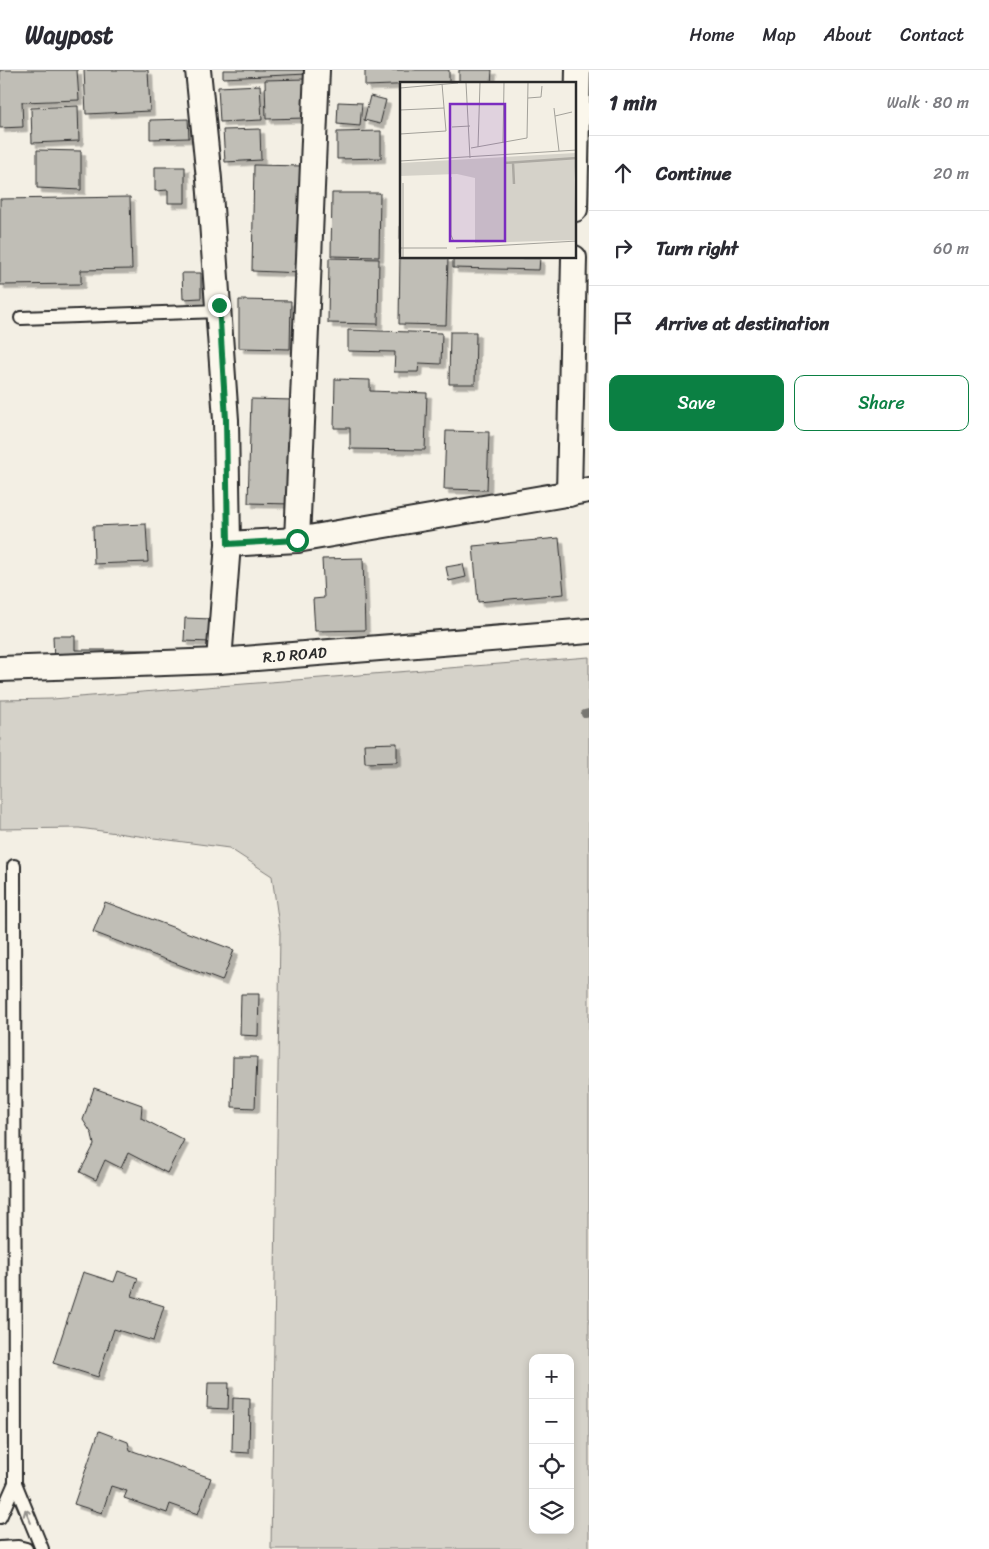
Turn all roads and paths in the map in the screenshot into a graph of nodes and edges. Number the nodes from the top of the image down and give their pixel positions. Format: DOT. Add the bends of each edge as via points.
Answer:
graph roads {
  1 [pos="198,70"];
  2 [pos="317,70"];
  3 [pos="578,70"];
  4 [pos="576,163"];
  5 [pos="574,259"];
  6 [pos="219,311"];
  7 [pos="21,318"];
  8 [pos="579,492"];
  9 [pos="297,540"];
  10 [pos="228,544"];
  11 [pos="589,631"];
  12 [pos="219,661"];
  13 [pos="0,669"];
  14 [pos="14,866"];
  15 [pos="15,1483"];
  16 [pos="0,1517"];
  17 [pos="0,1548"];
  18 [pos="26,1549"];
  19 [pos="42,1549"];
  1 -- 6 [label="street"];
  2 -- 9 [label="street"];
  3 -- 4 [label="street"];
  5 -- 8 [label="street"];
  6 -- 7 [label="lane"];
  6 -- 10 [label="street" via="226,420"];
  8 -- 9 [label="street"];
  9 -- 10 [label="street"];
  10 -- 12 [label="street"];
  11 -- 12 [label="street, R.D ROAD"];
  12 -- 13 [label="street, R.D ROAD"];
  14 -- 15 [label="lane"];
  15 -- 16 [label="lane"];
  19 -- 15 [label="lane, one-way"];
  17 -- 18 [label="lane"];
}
